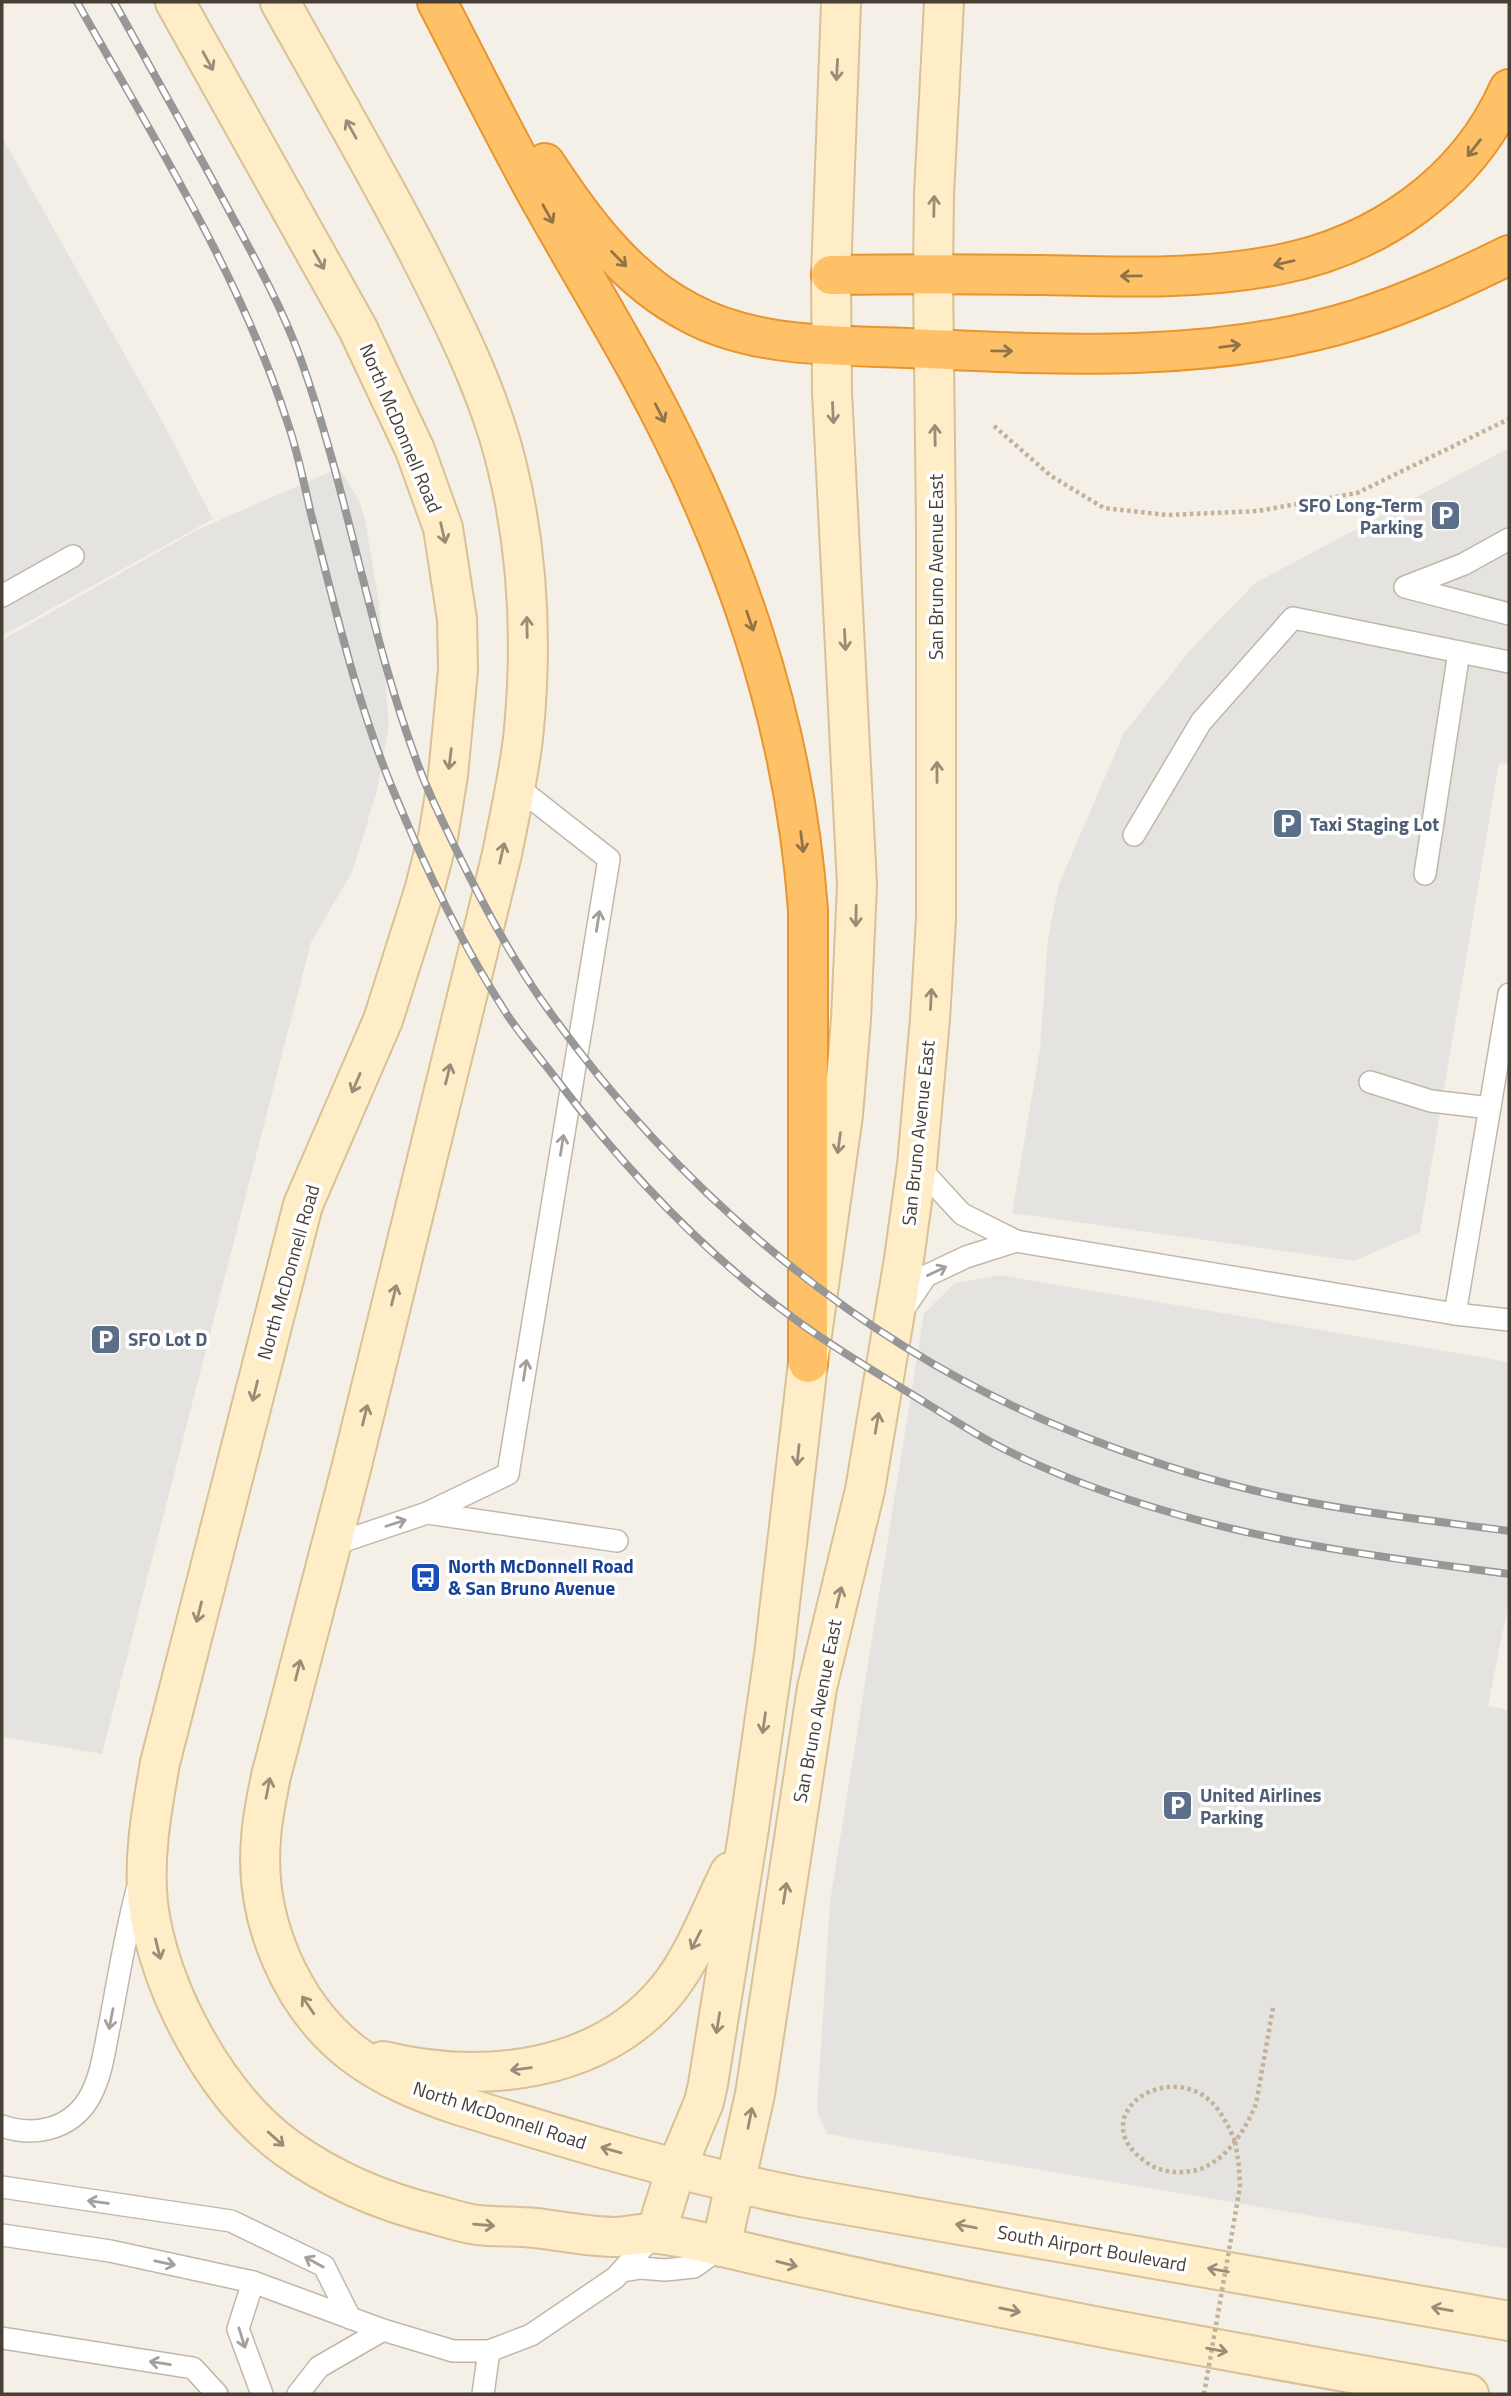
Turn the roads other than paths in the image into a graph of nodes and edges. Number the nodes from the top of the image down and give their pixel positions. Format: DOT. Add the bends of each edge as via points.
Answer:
graph roads {
  1 [pos="175,2"];
  2 [pos="280,2"];
  3 [pos="439,2"];
  4 [pos="841,2"];
  5 [pos="944,2"];
  6 [pos="1509,89"];
  7 [pos="1509,256"];
  8 [pos="933,274"];
  9 [pos="831,275"];
  10 [pos="832,345"];
  11 [pos="934,349"];
  12 [pos="1509,539"];
  13 [pos="74,556"];
  14 [pos="2,596"];
  15 [pos="1509,614"];
  16 [pos="1459,652"];
  17 [pos="1509,662"];
  18 [pos="516,786"];
  19 [pos="1134,835"];
  20 [pos="1425,874"];
  21 [pos="1509,994"];
  22 [pos="1370,1082"];
  23 [pos="1489,1108"];
  24 [pos="917,1165"];
  25 [pos="1016,1241"];
  26 [pos="1455,1314"];
  27 [pos="1509,1320"];
  28 [pos="894,1322"];
  29 [pos="808,1363"];
  30 [pos="427,1513"];
  31 [pos="617,1541"];
  32 [pos="331,1545"];
  33 [pos="748,1835"];
  34 [pos="147,1857"];
  35 [pos="354,2055"];
  36 [pos="2,2126"];
  37 [pos="676,2169"];
  38 [pos="736,2185"];
  39 [pos="6,2187"];
  40 [pos="656,2233"];
  41 [pos="2,2235"];
  42 [pos="721,2247"];
  43 [pos="624,2271"];
  44 [pos="253,2282"];
  45 [pos="350,2318"];
  46 [pos="1509,2320"];
  47 [pos="383,2330"];
  48 [pos="2,2338"];
  49 [pos="489,2351"];
  50 [pos="217,2394"];
  51 [pos="262,2394"];
  52 [pos="298,2394"];
  53 [pos="483,2394"];
  54 [pos="1469,2394"];
  1 -- 34 [label="street, North McDonnell Road, one-way" via="358,329 415,450 443,528 457,619 458,670 448,775 424,891 383,1020 303,1205 160,1763"];
  18 -- 2 [label="street, North McDonnell Road, one-way" via="527,677 525,568 494,421 437,289"];
  3 -- 10 [label="highway, one-way" via="572,203 633,273 708,322 751,335"];
  3 -- 29 [label="highway, one-way" via="542,203 676,444 730,566 770,685 791,774 808,910"];
  4 -- 9 [label="street, one-way"];
  8 -- 5 [label="street, San Bruno Avenue East, one-way"];
  6 -- 8 [label="highway, one-way" via="1484,135 1438,188 1376,231 1342,246 1256,269 1167,275"];
  11 -- 7 [label="highway, one-way" via="1143,352 1247,343 1367,316"];
  8 -- 9 [label="highway"];
  8 -- 11 [label="street, San Bruno Avenue East"];
  9 -- 10 [label="street"];
  10 -- 11 [label="highway"];
  10 -- 29 [label="street, one-way" via="856,927 843,1115"];
  24 -- 11 [label="street, San Bruno Avenue East, one-way" via="937,887"];
  12 -- 15 [label="lane" via="1464,564 1405,587"];
  13 -- 14 [label="lane"];
  16 -- 17 [label="lane"];
  16 -- 19 [label="lane" via="1293,618 1202,722"];
  16 -- 20 [label="lane"];
  30 -- 18 [label="lane, one-way" via="508,1474 609,859"];
  32 -- 18 [label="street, North McDonnell Road, one-way"];
  21 -- 23 [label="lane"];
  22 -- 23 [label="lane" via="1431,1101"];
  23 -- 26 [label="lane"];
  24 -- 25 [label="lane" via="961,1214"];
  24 -- 28 [label="street, San Bruno Avenue East"];
  25 -- 26 [label="lane"];
  28 -- 25 [label="lane, one-way" via="926,1276"];
  26 -- 27 [label="lane"];
  38 -- 28 [label="street, San Bruno Avenue East, one-way" via="755,2094 817,1688 865,1490"];
  29 -- 33 [label="street, one-way"];
  30 -- 31 [label="lane"];
  32 -- 30 [label="lane, one-way"];
  35 -- 32 [label="street, North McDonnell Road, one-way" via="316,2016 283,1963 264,1905 261,1874 260,1842 271,1776"];
  33 -- 35 [label="street, one-way" via="669,1988 608,2040 558,2062 512,2070 435,2069"];
  33 -- 37 [label="street, one-way" via="704,2102"];
  34 -- 36 [label="lane, one-way" via="123,1946 107,2040 87,2103 58,2126 36,2132"];
  34 -- 40 [label="street, North McDonnell Road, one-way" via="148,1903 157,1950 173,1996 194,2039 221,2078 250,2115 285,2147 366,2193 476,2225 615,2237"];
  37 -- 35 [label="street, North McDonnell Road, one-way" via="421,2092"];
  37 -- 38 [label="street, South Airport Boulevard"];
  37 -- 40 [label="street"];
  38 -- 42 [label="street, San Bruno Avenue East"];
  46 -- 38 [label="street, South Airport Boulevard, one-way"];
  45 -- 39 [label="lane, one-way" via="324,2266 230,2221"];
  40 -- 42 [label="street"];
  40 -- 43 [label="lane"];
  41 -- 44 [label="lane, one-way" via="110,2251"];
  42 -- 43 [label="lane" via="694,2267"];
  42 -- 54 [label="street, one-way" via="1150,2338"];
  43 -- 49 [label="lane" via="531,2335"];
  44 -- 45 [label="lane"];
  44 -- 51 [label="lane, one-way" via="237,2329"];
  45 -- 47 [label="lane"];
  47 -- 49 [label="lane" via="453,2351"];
  47 -- 52 [label="lane" via="319,2367"];
  50 -- 48 [label="lane, one-way" via="193,2368"];
  49 -- 53 [label="lane"];
}
